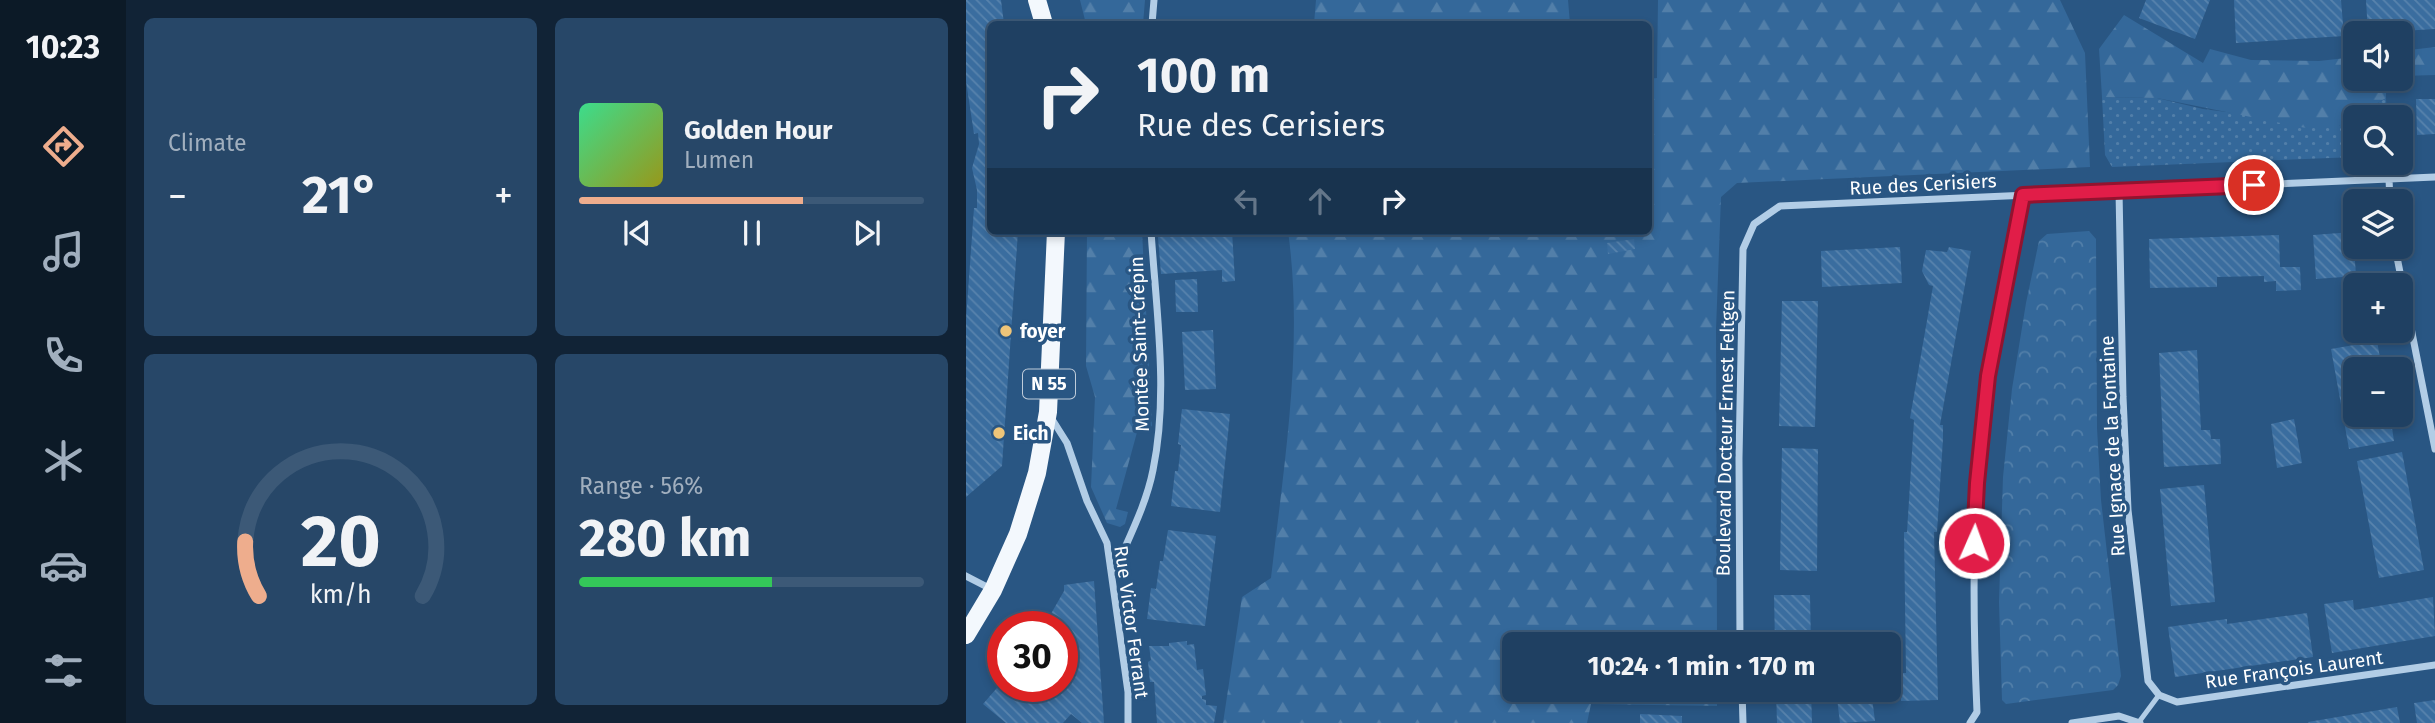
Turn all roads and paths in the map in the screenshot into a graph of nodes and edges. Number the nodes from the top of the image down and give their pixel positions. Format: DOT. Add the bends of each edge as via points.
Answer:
graph roads {
  1 [pos="1037,0"];
  2 [pos="1154,0"];
  3 [pos="1043,21"];
  4 [pos="1152,21"];
  5 [pos="2435,177"];
  6 [pos="2389,179"];
  7 [pos="2389,189"];
  8 [pos="2119,191"];
  9 [pos="2023,195"];
  10 [pos="1754,224"];
  11 [pos="1056,235"];
  12 [pos="1151,235"];
  13 [pos="2397,259"];
  14 [pos="1048,412"];
  15 [pos="2435,449"];
  16 [pos="1113,575"];
  17 [pos="966,576"];
  18 [pos="993,590"];
  19 [pos="1740,632"];
  20 [pos="966,635"];
  21 [pos="2435,665"];
  22 [pos="2159,695"];
  23 [pos="1742,702"];
  24 [pos="2139,722"];
  25 [pos="1128,723"];
  26 [pos="1743,723"];
  27 [pos="1970,723"];
  28 [pos="2072,723"];
  1 -- 3 [label="main road"];
  2 -- 4 [label="street"];
  5 -- 6 [label="street, Rue des Cerisiers"];
  6 -- 7 [label="street"];
  6 -- 8 [label="street, Rue des Cerisiers"];
  8 -- 9 [label="street, Rue des Cerisiers"];
  8 -- 22 [label="street, Rue Ignace de la Fontaine" via="2128,510 2148,681"];
  9 -- 10 [label="street, Rue des Cerisiers" via="1780,206"];
  9 -- 27 [label="street" via="1988,376 1977,483 1972,606 1977,712"];
  10 -- 19 [label="street, Boulevard Docteur Ernest Feltgen" via="1743,249"];
  11 -- 14 [label="main road, N 55"];
  12 -- 16 [label="street, Montée Saint-Crépin" via="1160,430 1153,474"];
  13 -- 15 [label="street"];
  14 -- 16 [label="street, Rue Victor Ferrant" via="1067,443 1107,543"];
  14 -- 18 [label="main road, N 55" via="1018,534"];
  16 -- 25 [label="street, Rue Victor Ferrant"];
  17 -- 18 [label="street"];
  18 -- 20 [label="main road, N 55"];
  21 -- 22 [label="street, Rue François Laurent" via="2177,702"];
  22 -- 24 [label="lane"];
  23 -- 26 [label="street"];
  24 -- 28 [label="street" via="2119,716"];
}
